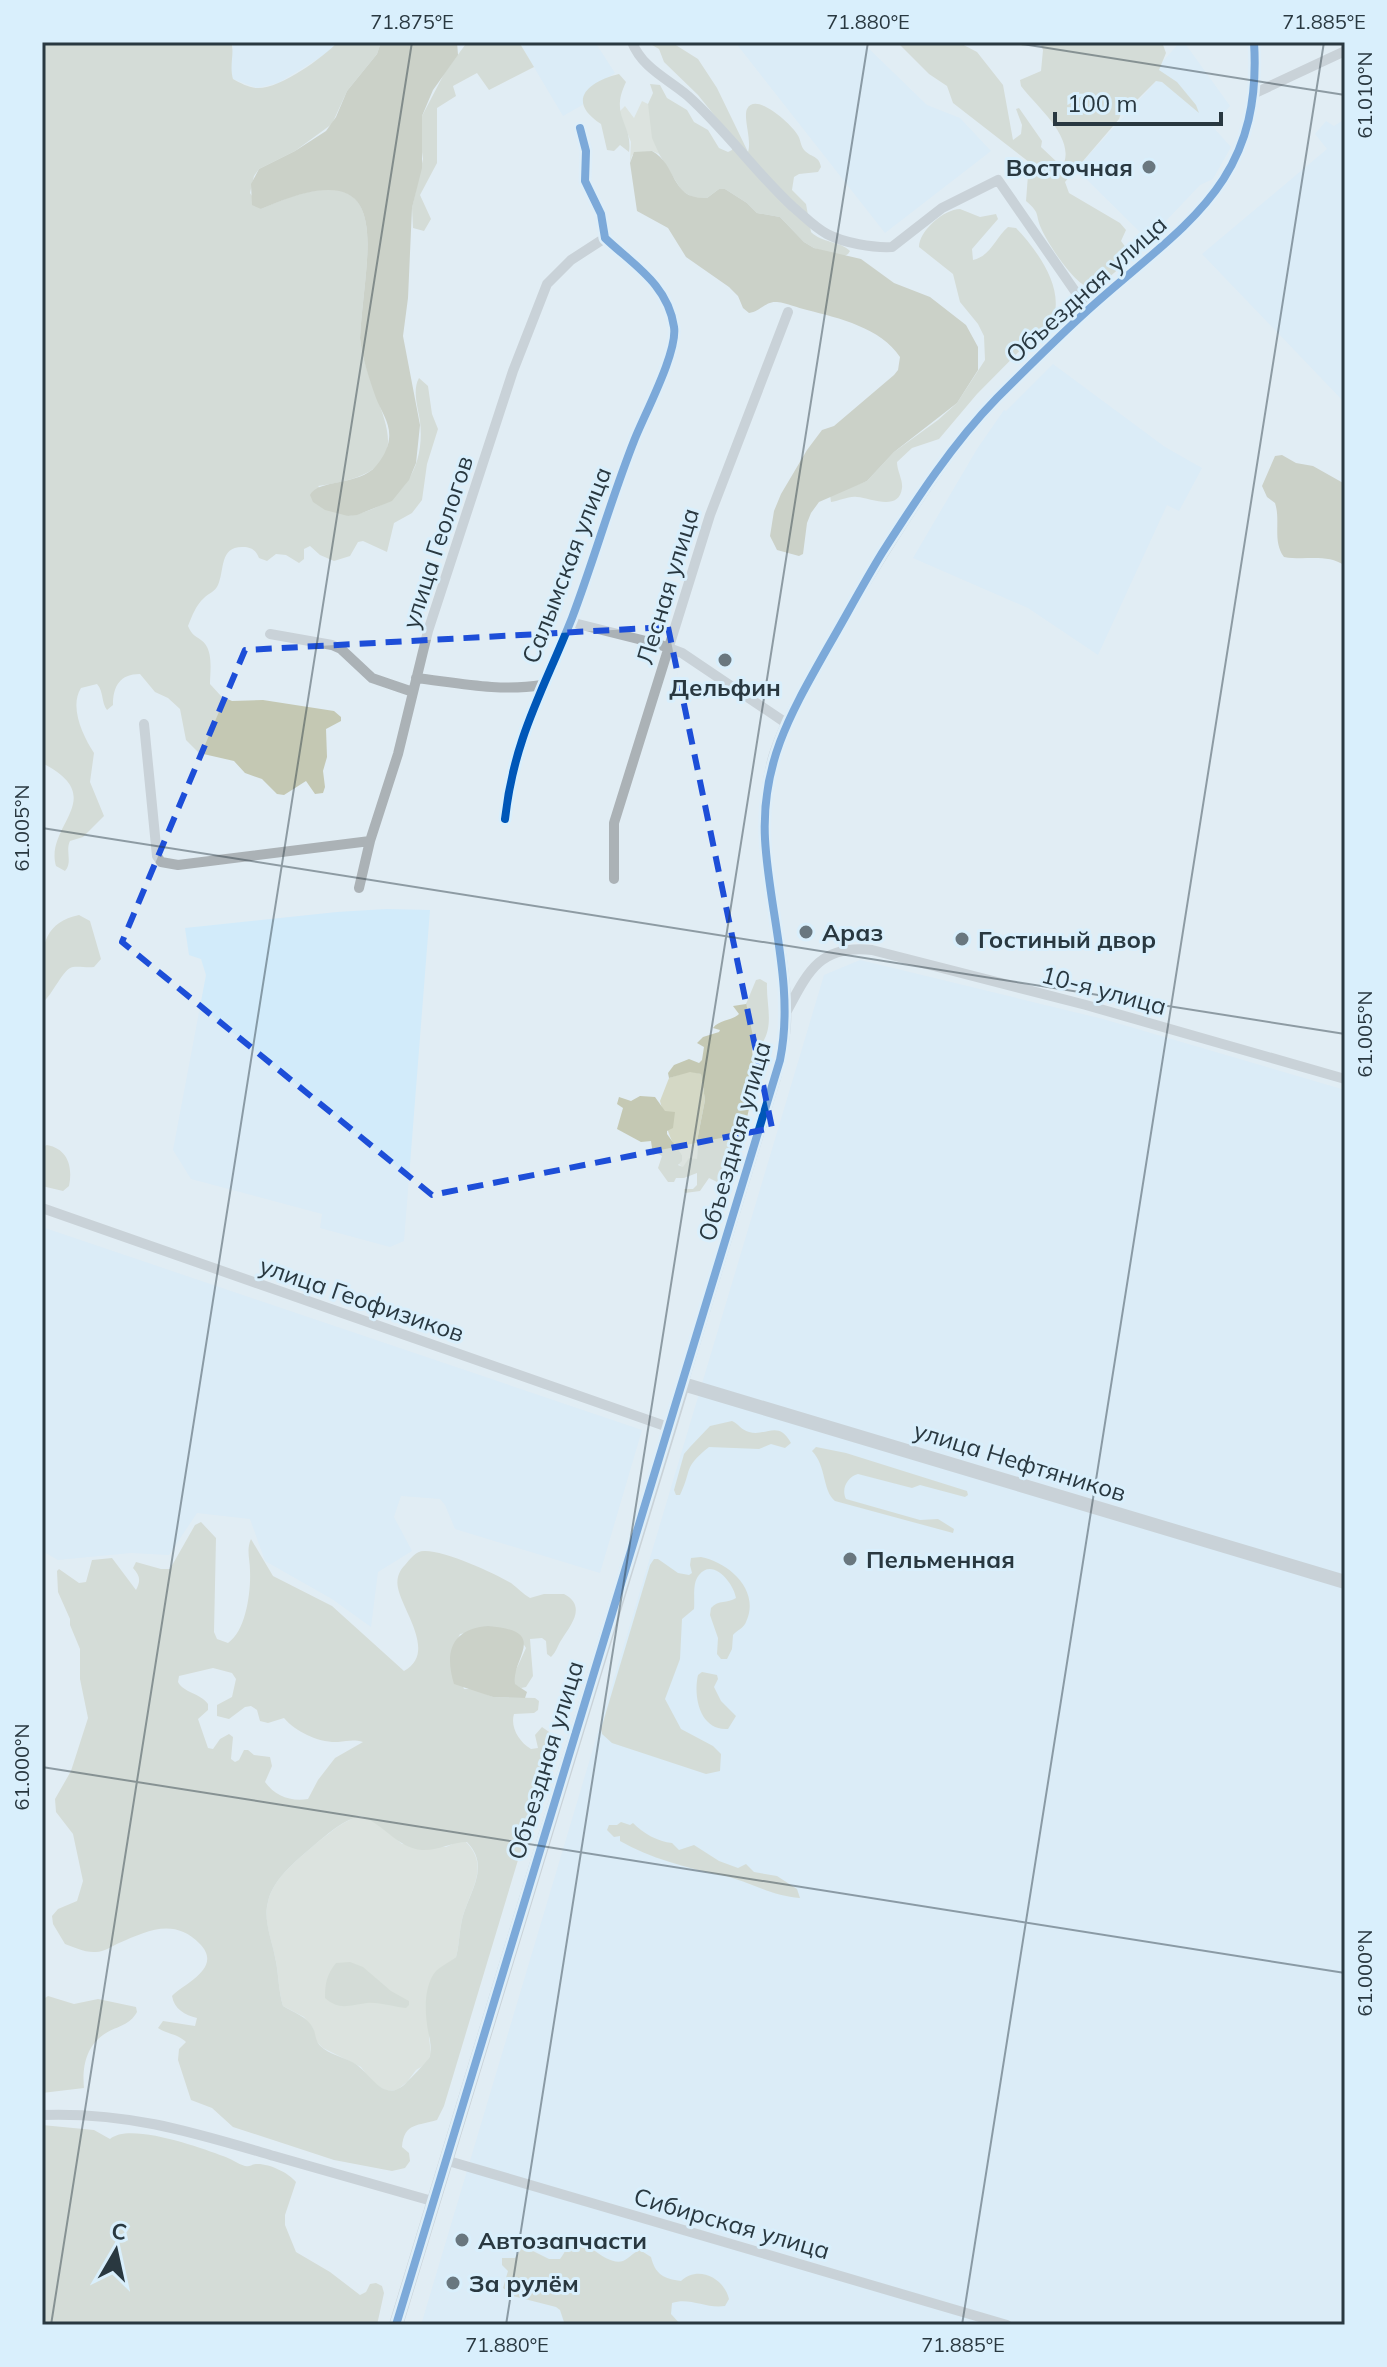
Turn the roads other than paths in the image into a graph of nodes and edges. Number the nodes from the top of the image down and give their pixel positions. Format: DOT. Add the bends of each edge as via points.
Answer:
graph roads {
  1 [pos="632,42"];
  2 [pos="1254,42"];
  3 [pos="1345,51"];
  4 [pos="1253,94"];
  5 [pos="580,128"];
  6 [pos="605,238"];
  7 [pos="1088,310"];
  8 [pos="788,312"];
  9 [pos="570,622"];
  10 [pos="270,634"];
  11 [pos="669,648"];
  12 [pos="416,678"];
  13 [pos="542,685"];
  14 [pos="413,692"];
  15 [pos="786,723"];
  16 [pos="144,724"];
  17 [pos="505,819"];
  18 [pos="370,841"];
  19 [pos="614,879"];
  20 [pos="359,888"];
  21 [pos="786,1014"];
  22 [pos="1345,1079"];
  23 [pos="42,1208"];
  24 [pos="683,1384"];
  25 [pos="668,1427"];
  26 [pos="1345,1582"];
  27 [pos="42,2115"];
  28 [pos="445,2160"];
  29 [pos="432,2201"];
  30 [pos="396,2325"];
  31 [pos="1007,2325"];
  1 -- 7 [label="street" via="645,64 707,114 764,178 824,233 892,247 942,208 998,180"];
  2 -- 4 [label="street, Объездная улица"];
  3 -- 4 [label="street"];
  4 -- 7 [label="street, Объездная улица" via="1237,155 1208,203"];
  5 -- 6 [label="street" via="586,147 585,181 601,214"];
  6 -- 9 [label="street, Салымская улица" via="651,280 675,328"];
  6 -- 12 [label="street, улица Геологов" via="571,260 541,296"];
  7 -- 15 [label="street, Объездная улица" via="995,401 949,456 883,552"];
  8 -- 11 [label="street, Лесная улица" via="714,504"];
  9 -- 11 [label="street"];
  9 -- 13 [label="street, Салымская улица"];
  10 -- 14 [label="street" via="332,645 372,678"];
  11 -- 15 [label="street"];
  11 -- 19 [label="street, Лесная улица" via="614,823"];
  12 -- 13 [label="street" via="494,688"];
  12 -- 14 [label="street, улица Геологов"];
  13 -- 17 [label="street, Салымская улица" via="515,757"];
  14 -- 18 [label="street, улица Геологов"];
  15 -- 21 [label="street, Объездная улица" via="769,773 765,810"];
  16 -- 18 [label="street" via="161,862 178,865"];
  18 -- 20 [label="street, улица Геологов"];
  21 -- 22 [label="street, 10-я улица" via="802,981 819,962 839,950 872,950"];
  21 -- 24 [label="street, Объездная улица" via="776,1078"];
  23 -- 25 [label="street, улица Геофизиков"];
  24 -- 25 [label="street, Объездная улица"];
  24 -- 26 [label="street, улица Нефтяников"];
  25 -- 28 [label="street, Объездная улица"];
  27 -- 29 [label="street" via="126,2117 182,2129"];
  28 -- 29 [label="street, Объездная улица"];
  28 -- 31 [label="street, Сибирская улица"];
  29 -- 30 [label="street, Объездная улица"];
}
